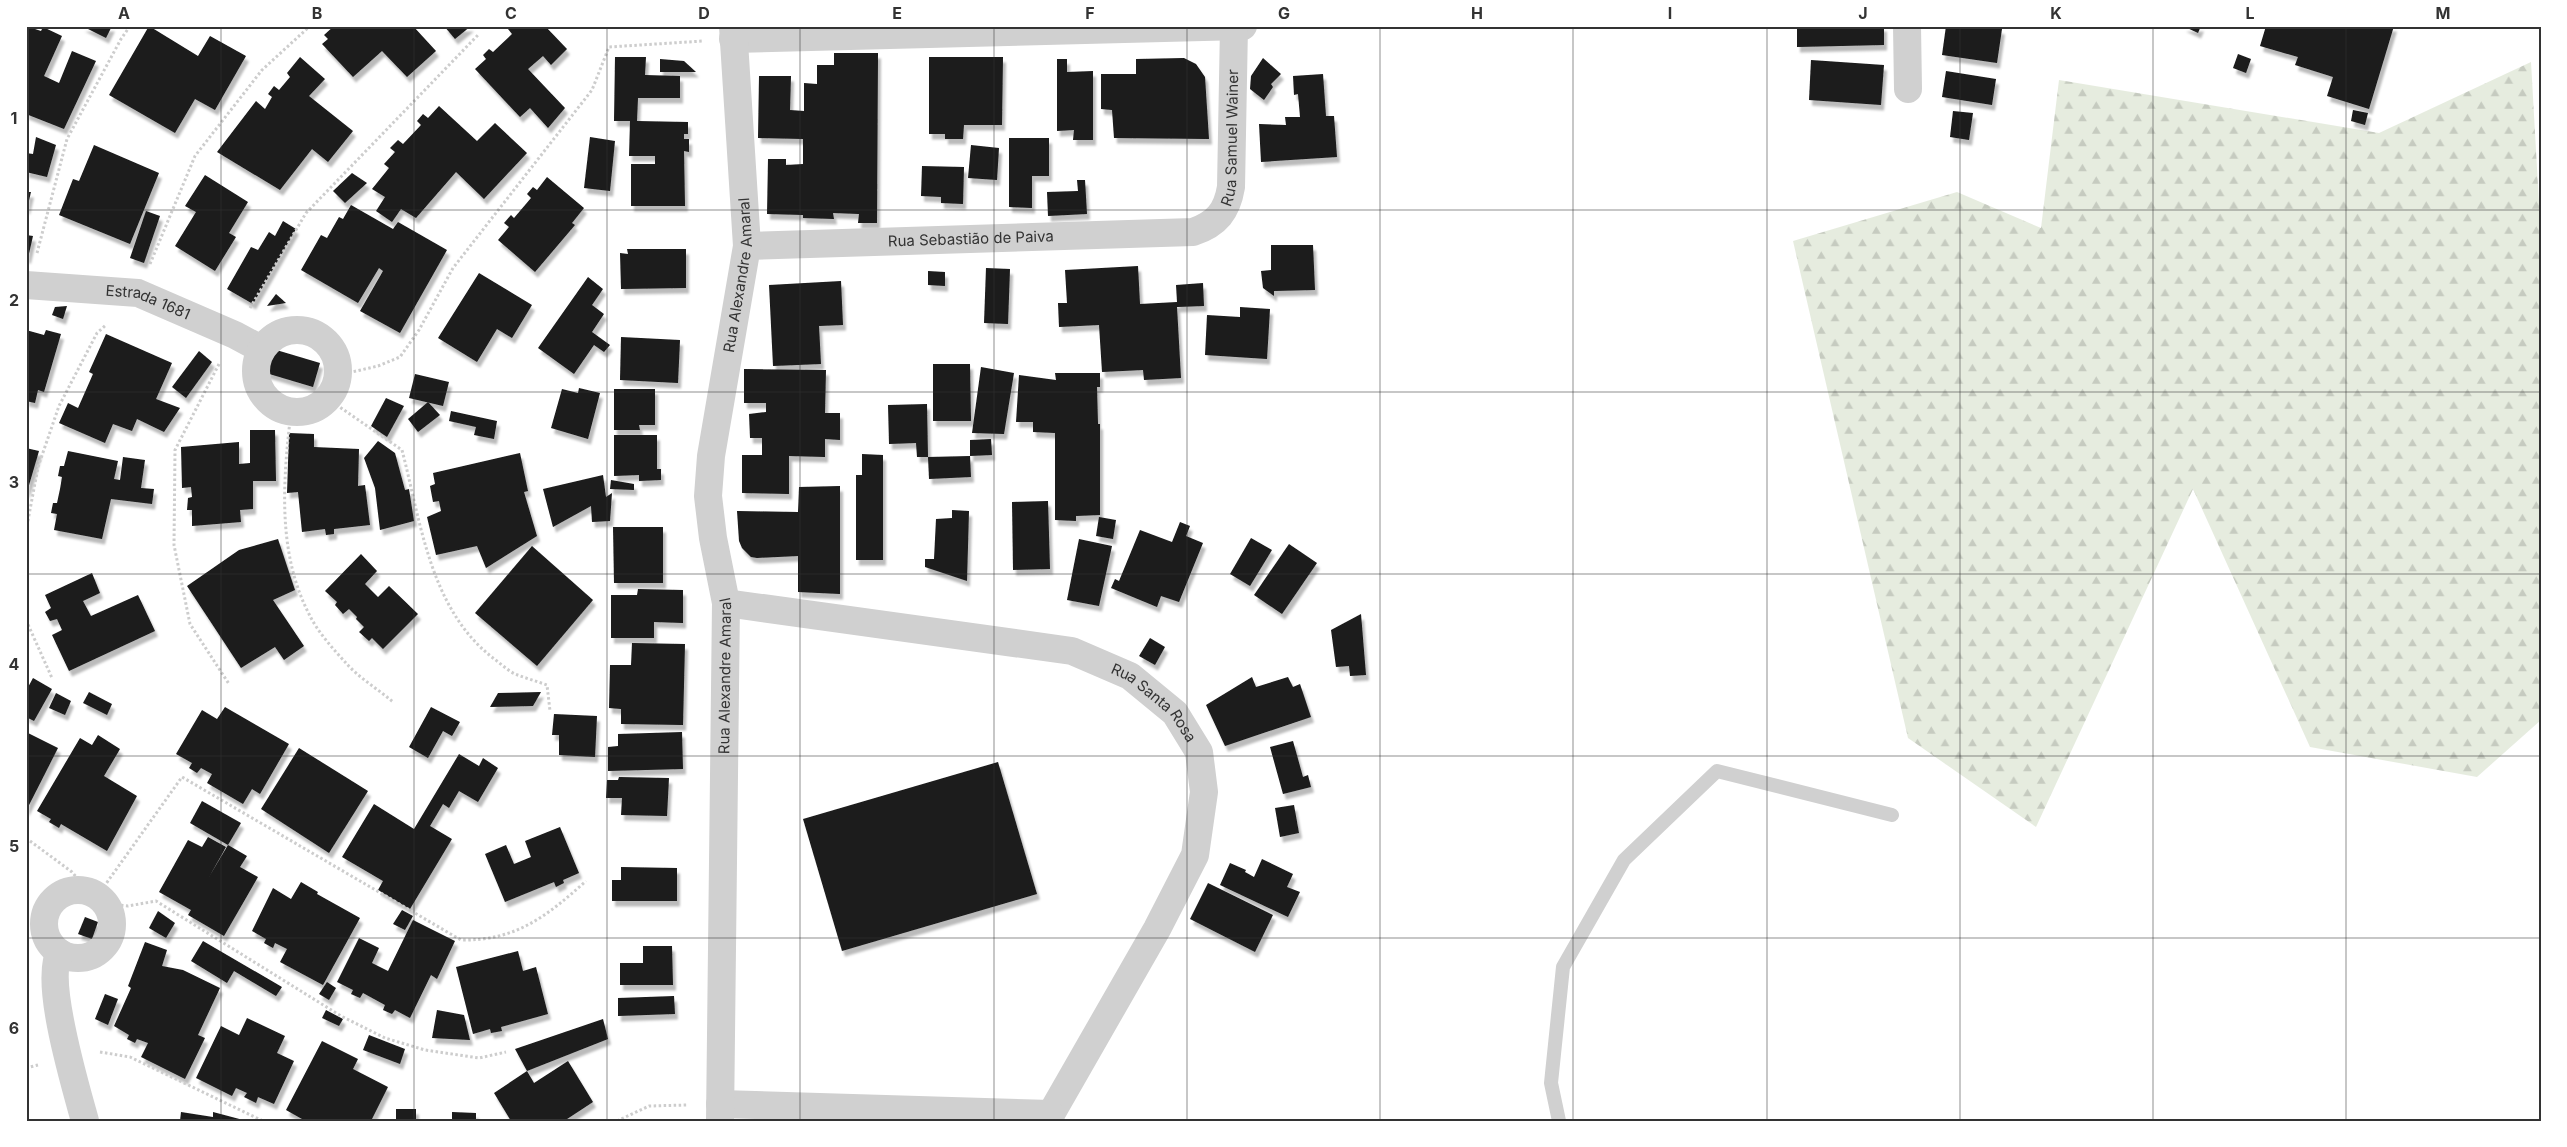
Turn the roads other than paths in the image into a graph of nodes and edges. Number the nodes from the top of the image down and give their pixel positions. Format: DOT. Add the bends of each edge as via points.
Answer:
graph roads {
  1 [pos="1234,26"];
  2 [pos="1243,26"];
  3 [pos="1907,26"];
  4 [pos="733,32"];
  5 [pos="1908,89"];
  6 [pos="1193,232"];
  7 [pos="747,246"];
  8 [pos="28,285"];
  9 [pos="261,349"];
  10 [pos="726,603"];
  11 [pos="1892,816"];
  12 [pos="60,953"];
  13 [pos="720,1112"];
  14 [pos="1049,1118"];
  15 [pos="85,1121"];
  16 [pos="1559,1121"];
  1 -- 2 [label="street"];
  1 -- 4 [label="street"];
  1 -- 6 [label="street, Rua Samuel Wainer" via="1231,187 1228,202 1218,219"];
  3 -- 5 [label="street"];
  4 -- 7 [label="street, Rua Alexandre Amaral"];
  6 -- 7 [label="street, Rua Sebastião de Paiva"];
  7 -- 10 [label="street, Rua Alexandre Amaral" via="711,456 708,496"];
  8 -- 9 [label="street, Estrada 1681" via="138,293"];
  9 -- 9 [label="street" via="270,338 282,332 310,331 332,348 339,375 335,388 317,408 304,412 278,408 266,400 255,375"];
  10 -- 13 [label="street, Rua Alexandre Amaral"];
  10 -- 14 [label="street, Rua Santa Rosa" via="1072,651 1130,676 1176,713 1199,752 1204,792 1194,854 1157,929"];
  11 -- 16 [label="lane" via="1717,771 1624,860 1563,967 1551,1082"];
  12 -- 12 [label="street" via="46,936 45,914 57,896 77,889 98,897 112,914 113,926 104,947 83,958"];
  12 -- 15 [label="street" via="55,961 55,987"];
  13 -- 14 [label="street"];
}
